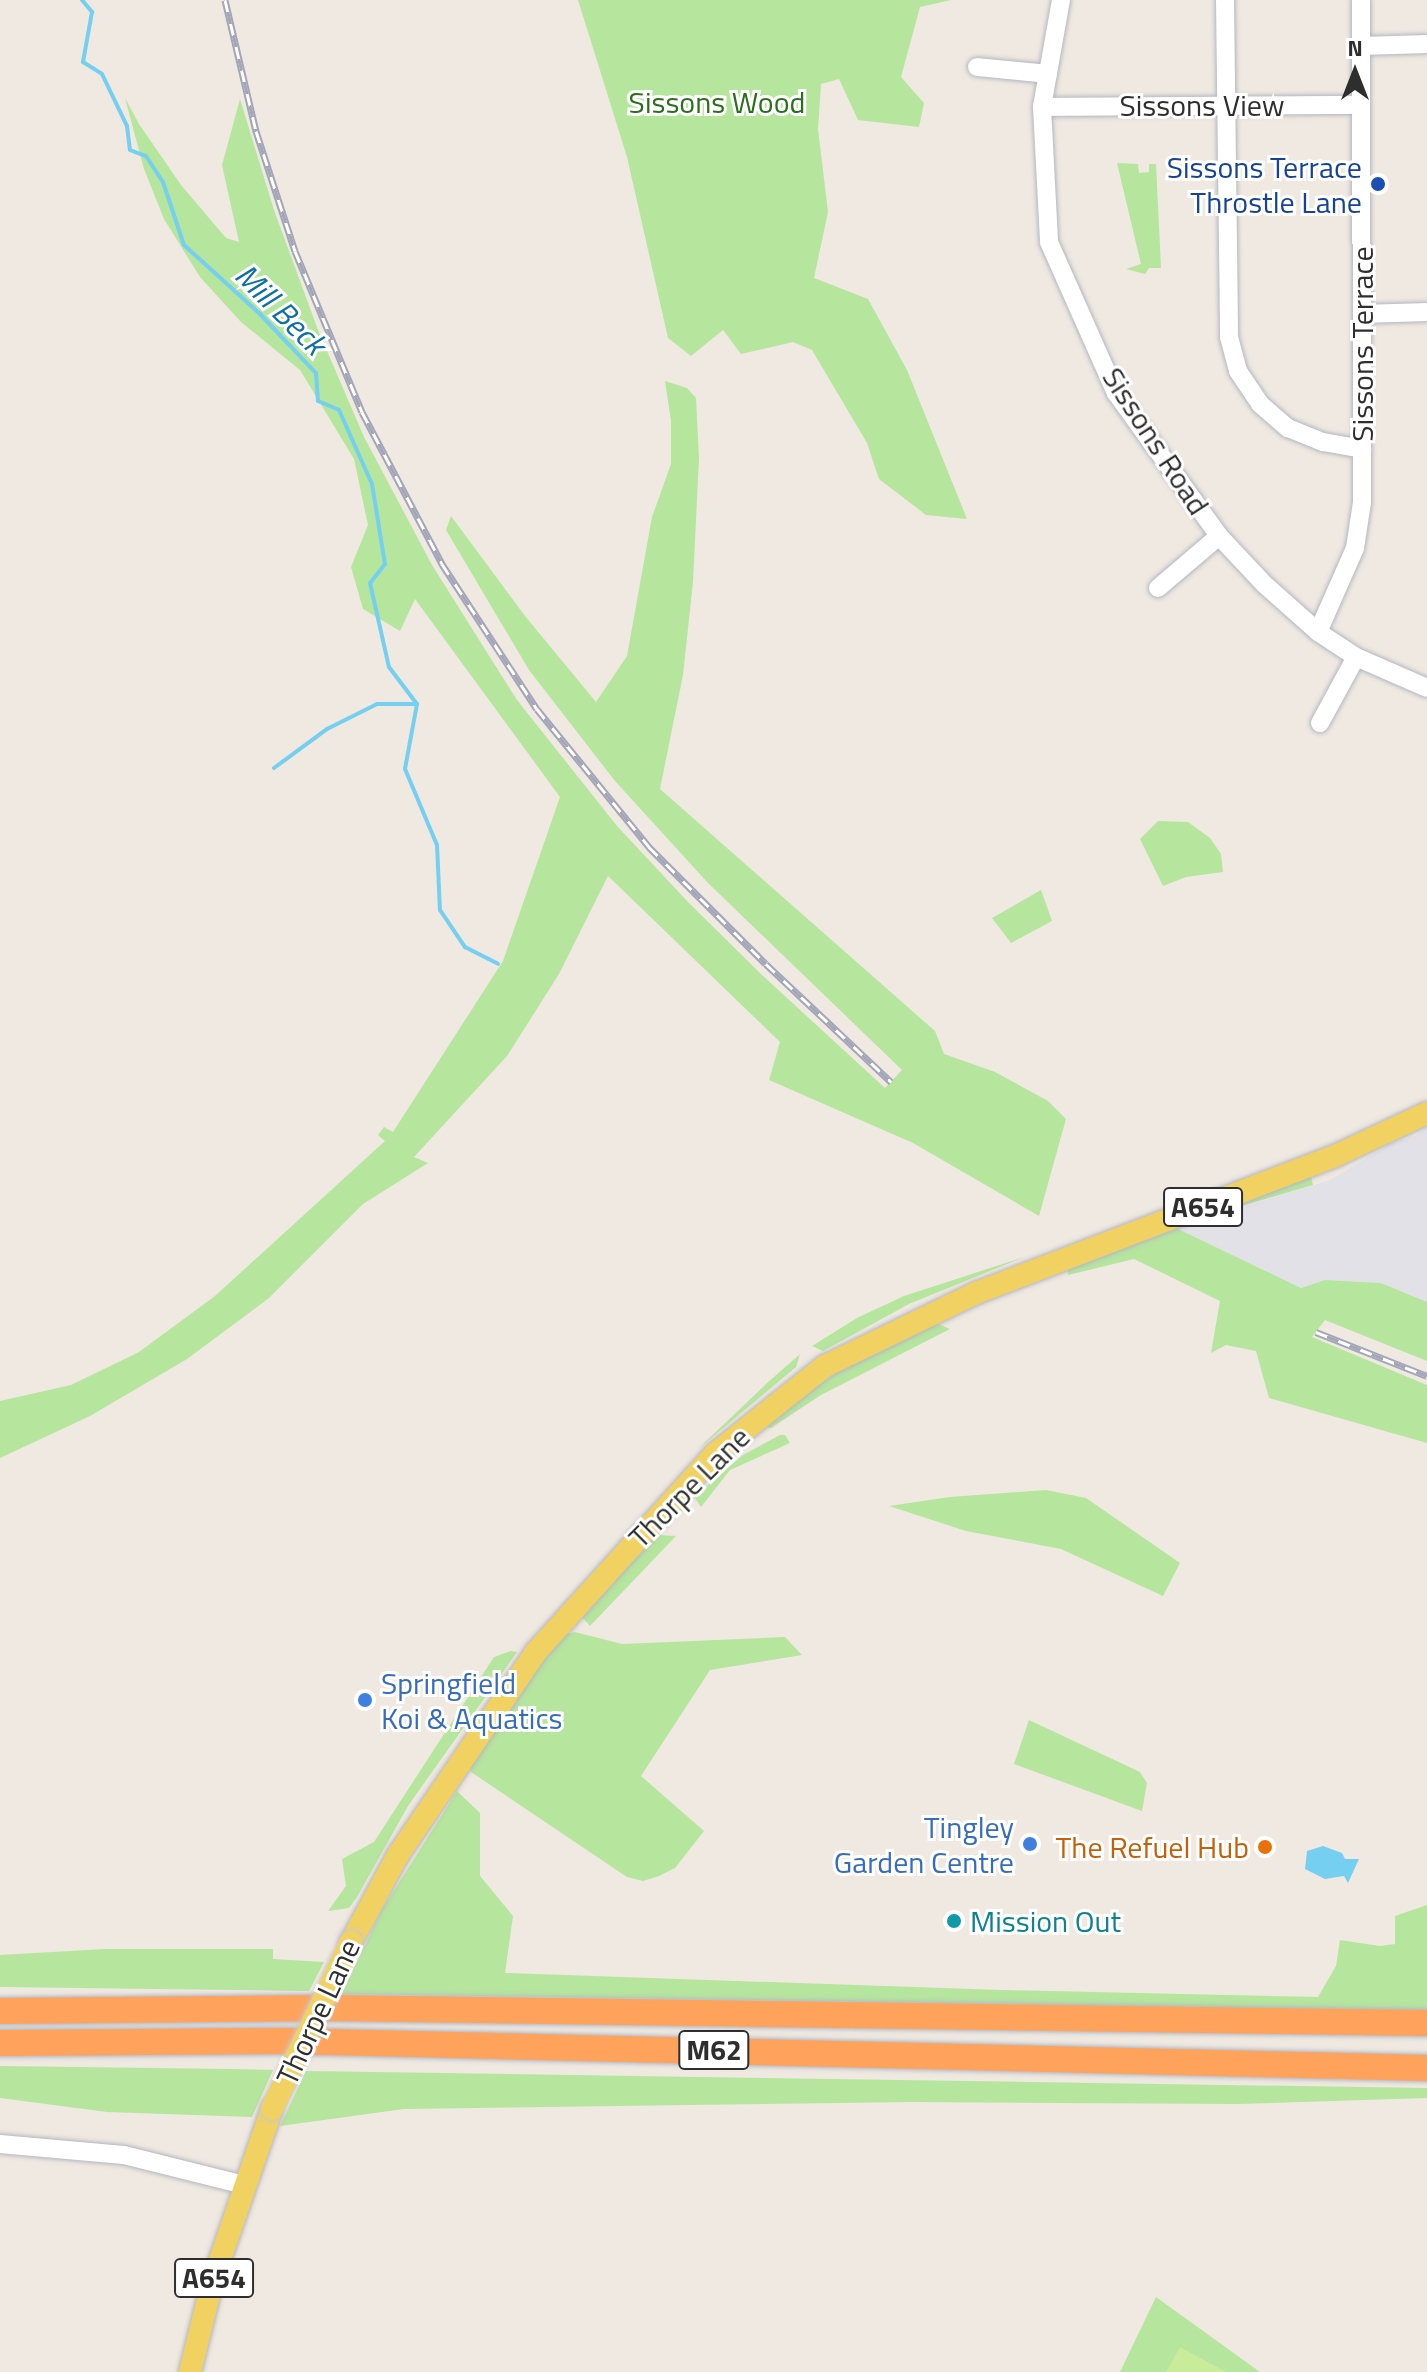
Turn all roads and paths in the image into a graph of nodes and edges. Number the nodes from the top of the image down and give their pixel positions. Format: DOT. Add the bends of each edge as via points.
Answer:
graph roads {
  1 [pos="1061,0"];
  2 [pos="1225,0"];
  3 [pos="1361,0"];
  4 [pos="1427,44"];
  5 [pos="1361,46"];
  6 [pos="977,67"];
  7 [pos="1048,74"];
  8 [pos="1225,105"];
  9 [pos="1361,105"];
  10 [pos="1042,107"];
  11 [pos="1427,312"];
  12 [pos="1362,314"];
  13 [pos="1362,449"];
  14 [pos="1219,536"];
  15 [pos="1158,588"];
  16 [pos="1318,632"];
  17 [pos="1356,657"];
  18 [pos="1427,688"];
  19 [pos="1320,723"];
  20 [pos="1427,1113"];
  21 [pos="0,2011"];
  22 [pos="1427,2023"];
  23 [pos="0,2043"];
  24 [pos="1427,2068"];
  25 [pos="0,2144"];
  26 [pos="244,2185"];
  27 [pos="190,2372"];
  1 -- 7 [label="street, Sissons Road"];
  2 -- 8 [label="street"];
  3 -- 5 [label="street, Sissons Terrace"];
  4 -- 5 [label="street"];
  5 -- 9 [label="street, Sissons Terrace"];
  6 -- 7 [label="street"];
  7 -- 10 [label="street, Sissons Road"];
  8 -- 9 [label="street, Sissons View"];
  8 -- 10 [label="street, Sissons View"];
  8 -- 13 [label="street" via="1229,337 1238,371 1260,404 1288,428"];
  9 -- 12 [label="street, Sissons Terrace"];
  10 -- 14 [label="street, Sissons Road" via="1049,242 1116,393"];
  11 -- 12 [label="street"];
  12 -- 13 [label="street, Sissons Terrace"];
  13 -- 16 [label="street, Sissons Terrace" via="1355,548"];
  14 -- 15 [label="street"];
  14 -- 16 [label="street, Sissons Road"];
  16 -- 17 [label="street, Sissons Road"];
  17 -- 18 [label="street, Sissons Road"];
  17 -- 19 [label="street"];
  20 -- 26 [label="main road, Thorpe Lane / A654, bridge" via="1337,1155 976,1293 825,1366 716,1453 536,1652 398,1855 272,2109"];
  21 -- 22 [label="highway, M62" via="360,2009"];
  23 -- 24 [label="highway, M62" via="285,2041"];
  25 -- 26 [label="street" via="124,2155"];
  26 -- 27 [label="main road, Thorpe Lane / A654"];
}
